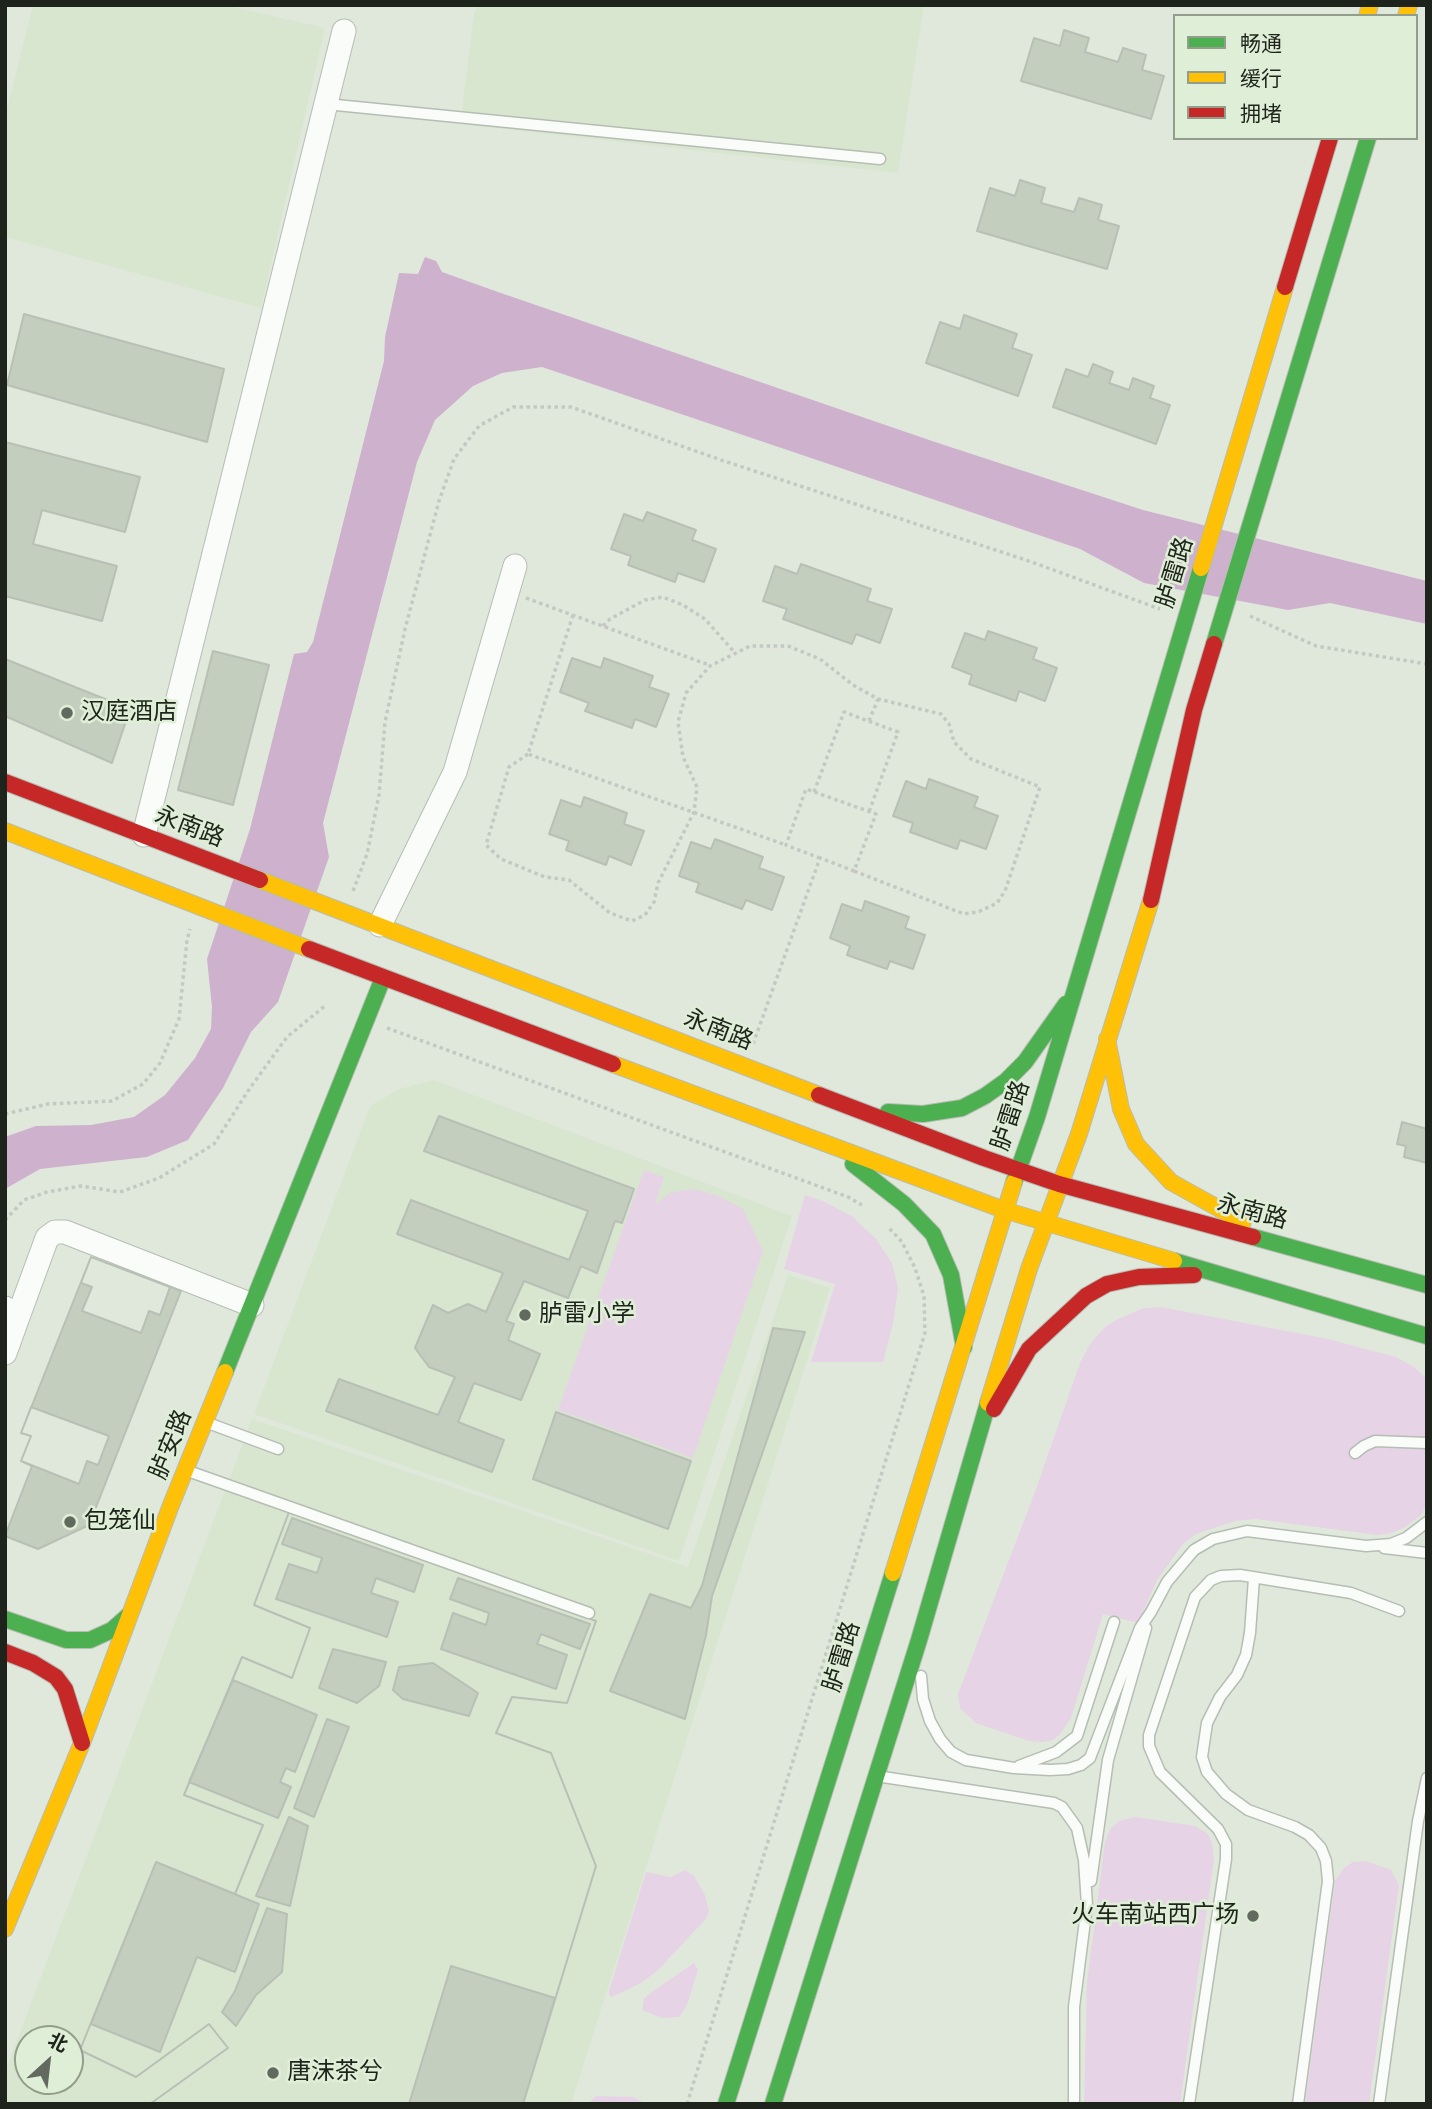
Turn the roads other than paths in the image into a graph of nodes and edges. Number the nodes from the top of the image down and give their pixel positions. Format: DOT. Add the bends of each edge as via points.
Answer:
graph roads {
  1 [pos="344,31"];
  2 [pos="326,104"];
  3 [pos="1329,140"];
  4 [pos="1367,140"];
  5 [pos="880,159"];
  6 [pos="514,566"];
  7 [pos="5,782"];
  8 [pos="5,831"];
  9 [pos="144,835"];
  10 [pos="380,925"];
  11 [pos="383,978"];
  12 [pos="1074,991"];
  13 [pos="1107,1039"];
  14 [pos="863,1111"];
  15 [pos="817,1140"];
  16 [pos="1018,1170"];
  17 [pos="1059,1184"];
  18 [pos="1004,1210"];
  19 [pos="1046,1222"];
  20 [pos="1284,1246"];
  21 [pos="1228,1276"];
  22 [pos="1427,1285"];
  23 [pos="252,1305"];
  24 [pos="11,1313"];
  25 [pos="1427,1336"];
  26 [pos="964,1349"];
  27 [pos="5,1353"];
  28 [pos="206,1422"];
  29 [pos="977,1438"];
  30 [pos="1427,1443"];
  31 [pos="278,1448"];
  32 [pos="1355,1453"];
  33 [pos="186,1470"];
  34 [pos="1427,1522"];
  35 [pos="1366,1546"];
  36 [pos="1427,1553"];
  37 [pos="1254,1578"];
  38 [pos="1399,1611"];
  39 [pos="1151,1612"];
  40 [pos="589,1613"];
  41 [pos="129,1615"];
  42 [pos="5,1619"];
  43 [pos="1114,1622"];
  44 [pos="919,1640"];
  45 [pos="5,1652"];
  46 [pos="82,1743"];
  47 [pos="1014,1768"];
  48 [pos="876,1776"];
  49 [pos="1427,1778"];
  50 [pos="1422,1821"];
  51 [pos="1087,1905"];
  52 [pos="5,1929"];
  53 [pos="726,2104"];
  54 [pos="773,2104"];
  55 [pos="1074,2104"];
  56 [pos="1189,2104"];
  57 [pos="1298,2104"];
  58 [pos="1379,2104"];
  1 -- 2 [label="street"];
  2 -- 5 [label="lane"];
  2 -- 9 [label="street"];
  3 -- 12 [label="main road, 胪雷路"];
  4 -- 13 [label="main road" via="1187,736 1163,859"];
  6 -- 10 [label="street" via="455,772"];
  7 -- 9 [label="main road, 永南路"];
  8 -- 11 [label="main road"];
  9 -- 10 [label="main road, 永南路"];
  10 -- 14 [label="main road, 永南路"];
  11 -- 15 [label="main road"];
  11 -- 23 [label="main road, 胪安路"];
  12 -- 14 [label="main road" via="1025,1062 985,1096 962,1108 923,1114"];
  12 -- 16 [label="main road, 胪雷路"];
  13 -- 17 [label="main road"];
  13 -- 20 [label="main road" via="1121,1109 1136,1144 1171,1182"];
  14 -- 16 [label="main road, 永南路"];
  15 -- 18 [label="main road"];
  15 -- 26 [label="main road" via="884,1187 933,1234 951,1275"];
  16 -- 17 [label="main road, 永南路"];
  16 -- 18 [label="main road, 胪雷路"];
  17 -- 19 [label="main road"];
  17 -- 20 [label="main road, 永南路"];
  18 -- 19 [label="main road"];
  18 -- 26 [label="main road, 胪雷路"];
  19 -- 21 [label="main road"];
  19 -- 29 [label="main road"];
  20 -- 22 [label="main road, 永南路"];
  21 -- 25 [label="main road"];
  21 -- 29 [label="main road" via="1139,1276 1107,1284 1086,1296 1029,1349"];
  23 -- 24 [label="street" via="55,1232 47,1238"];
  23 -- 28 [label="main road, 胪安路"];
  24 -- 27 [label="street"];
  26 -- 53 [label="main road, 胪雷路"];
  28 -- 31 [label="lane"];
  28 -- 33 [label="main road, 胪安路"];
  29 -- 44 [label="main road"];
  30 -- 32 [label="lane" via="1375,1441"];
  33 -- 40 [label="lane"];
  33 -- 41 [label="main road, 胪安路"];
  34 -- 35 [label="lane" via="1391,1544"];
  35 -- 36 [label="lane"];
  35 -- 39 [label="lane" via="1247,1531 1213,1539 1179,1565"];
  37 -- 38 [label="lane" via="1351,1593"];
  37 -- 56 [label="lane" via="1221,1576 1195,1597 1149,1735 1160,1772 1218,1829 1226,1844"];
  37 -- 57 [label="lane" via="1246,1655 1207,1723 1202,1757 1207,1772 1226,1794 1248,1810 1309,1835 1326,1861 1328,1881"];
  39 -- 47 [label="lane" via="1140,1628 1090,1758 1068,1769"];
  39 -- 51 [label="lane" via="1108,1760"];
  41 -- 42 [label="main road" via="90,1640 65,1640"];
  41 -- 46 [label="main road, 胪安路"];
  43 -- 47 [label="lane" via="1077,1736 1055,1752"];
  44 -- 47 [label="lane" via="923,1699 940,1739 966,1760"];
  44 -- 48 [label="main road"];
  45 -- 46 [label="main road" via="55,1677 65,1689"];
  46 -- 52 [label="main road, 胪安路"];
  48 -- 51 [label="lane" via="1062,1807 1081,1840"];
  48 -- 54 [label="main road"];
  49 -- 50 [label="lane"];
  50 -- 58 [label="lane"];
  51 -- 55 [label="lane" via="1074,2007"];
}
